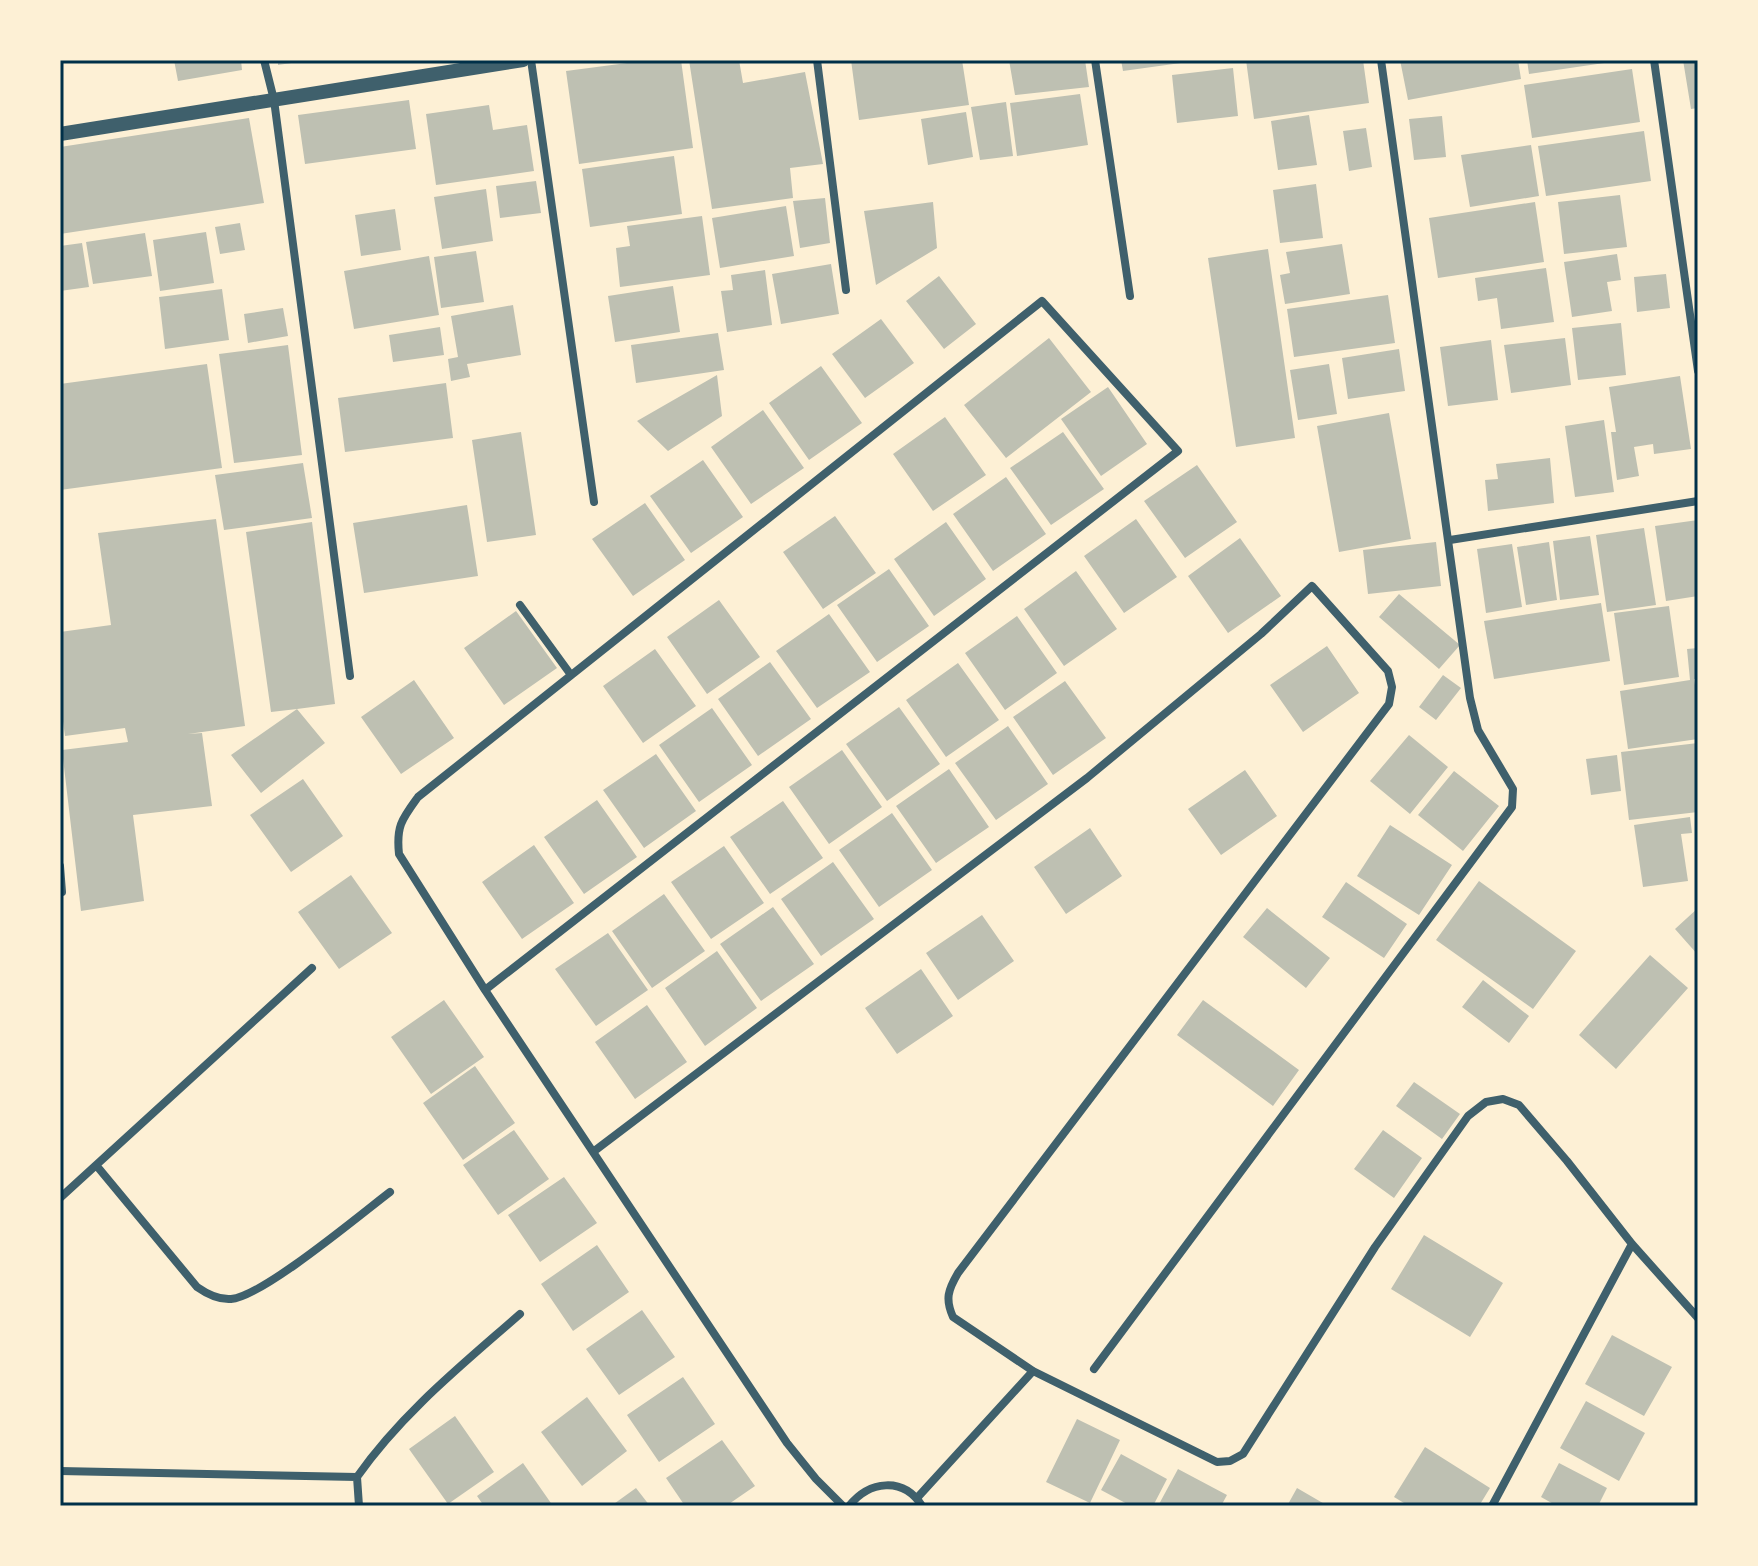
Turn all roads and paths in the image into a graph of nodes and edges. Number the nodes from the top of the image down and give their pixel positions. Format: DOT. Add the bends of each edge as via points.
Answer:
graph roads {
  1 [pos="264,60"];
  2 [pos="523,60"];
  3 [pos="531,60"];
  4 [pos="817,60"];
  5 [pos="1095,60"];
  6 [pos="1381,60"];
  7 [pos="1654,60"];
  8 [pos="274,100"];
  9 [pos="60,134"];
  10 [pos="846,290"];
  11 [pos="1130,296"];
  12 [pos="1698,371"];
  13 [pos="1698,501"];
  14 [pos="594,502"];
  15 [pos="1450,540"];
  16 [pos="520,605"];
  17 [pos="571,675"];
  18 [pos="350,676"];
  19 [pos="60,866"];
  20 [pos="62,892"];
  21 [pos="312,968"];
  22 [pos="485,990"];
  23 [pos="593,1152"];
  24 [pos="96,1165"];
  25 [pos="390,1192"];
  26 [pos="60,1198"];
  27 [pos="1632,1244"];
  28 [pos="520,1314"];
  29 [pos="1698,1318"];
  30 [pos="1094,1369"];
  31 [pos="1033,1371"];
  32 [pos="60,1471"];
  33 [pos="357,1477"];
  34 [pos="919,1502"];
  35 [pos="359,1506"];
  36 [pos="843,1506"];
  37 [pos="849,1506"];
  38 [pos="1492,1506"];
  1 -- 8 [label="street"];
  2 -- 8 [label="street"];
  3 -- 14 [label="street"];
  4 -- 10 [label="street"];
  5 -- 11 [label="street"];
  6 -- 15 [label="street"];
  7 -- 12 [label="street"];
  8 -- 9 [label="street"];
  8 -- 18 [label="street"];
  13 -- 15 [label="street"];
  15 -- 30 [label="street" via="1470,698 1478,730 1513,789 1512,807"];
  16 -- 17 [label="street"];
  17 -- 22 [label="street" via="418,797 397,833 399,854"];
  17 -- 22 [label="street" via="1042,301 1178,451"];
  19 -- 20 [label="street"];
  21 -- 24 [label="street"];
  22 -- 23 [label="street"];
  23 -- 31 [label="street" via="1087,778 1312,586 1388,671 1389,704 949,1289 953,1317"];
  23 -- 36 [label="street" via="787,1443"];
  24 -- 25 [label="street" via="197,1287 210,1296 231,1299 278,1276"];
  24 -- 26 [label="street"];
  27 -- 29 [label="street"];
  27 -- 31 [label="street" via="1519,1105 1503,1099 1486,1102 1468,1116 1375,1247 1243,1454 1217,1462"];
  27 -- 38 [label="street"];
  28 -- 33 [label="street" via="412,1410"];
  31 -- 34 [label="street"];
  32 -- 33 [label="street"];
  33 -- 35 [label="street"];
  34 -- 37 [label="street" via="899,1486 878,1484 859,1493"];
}
